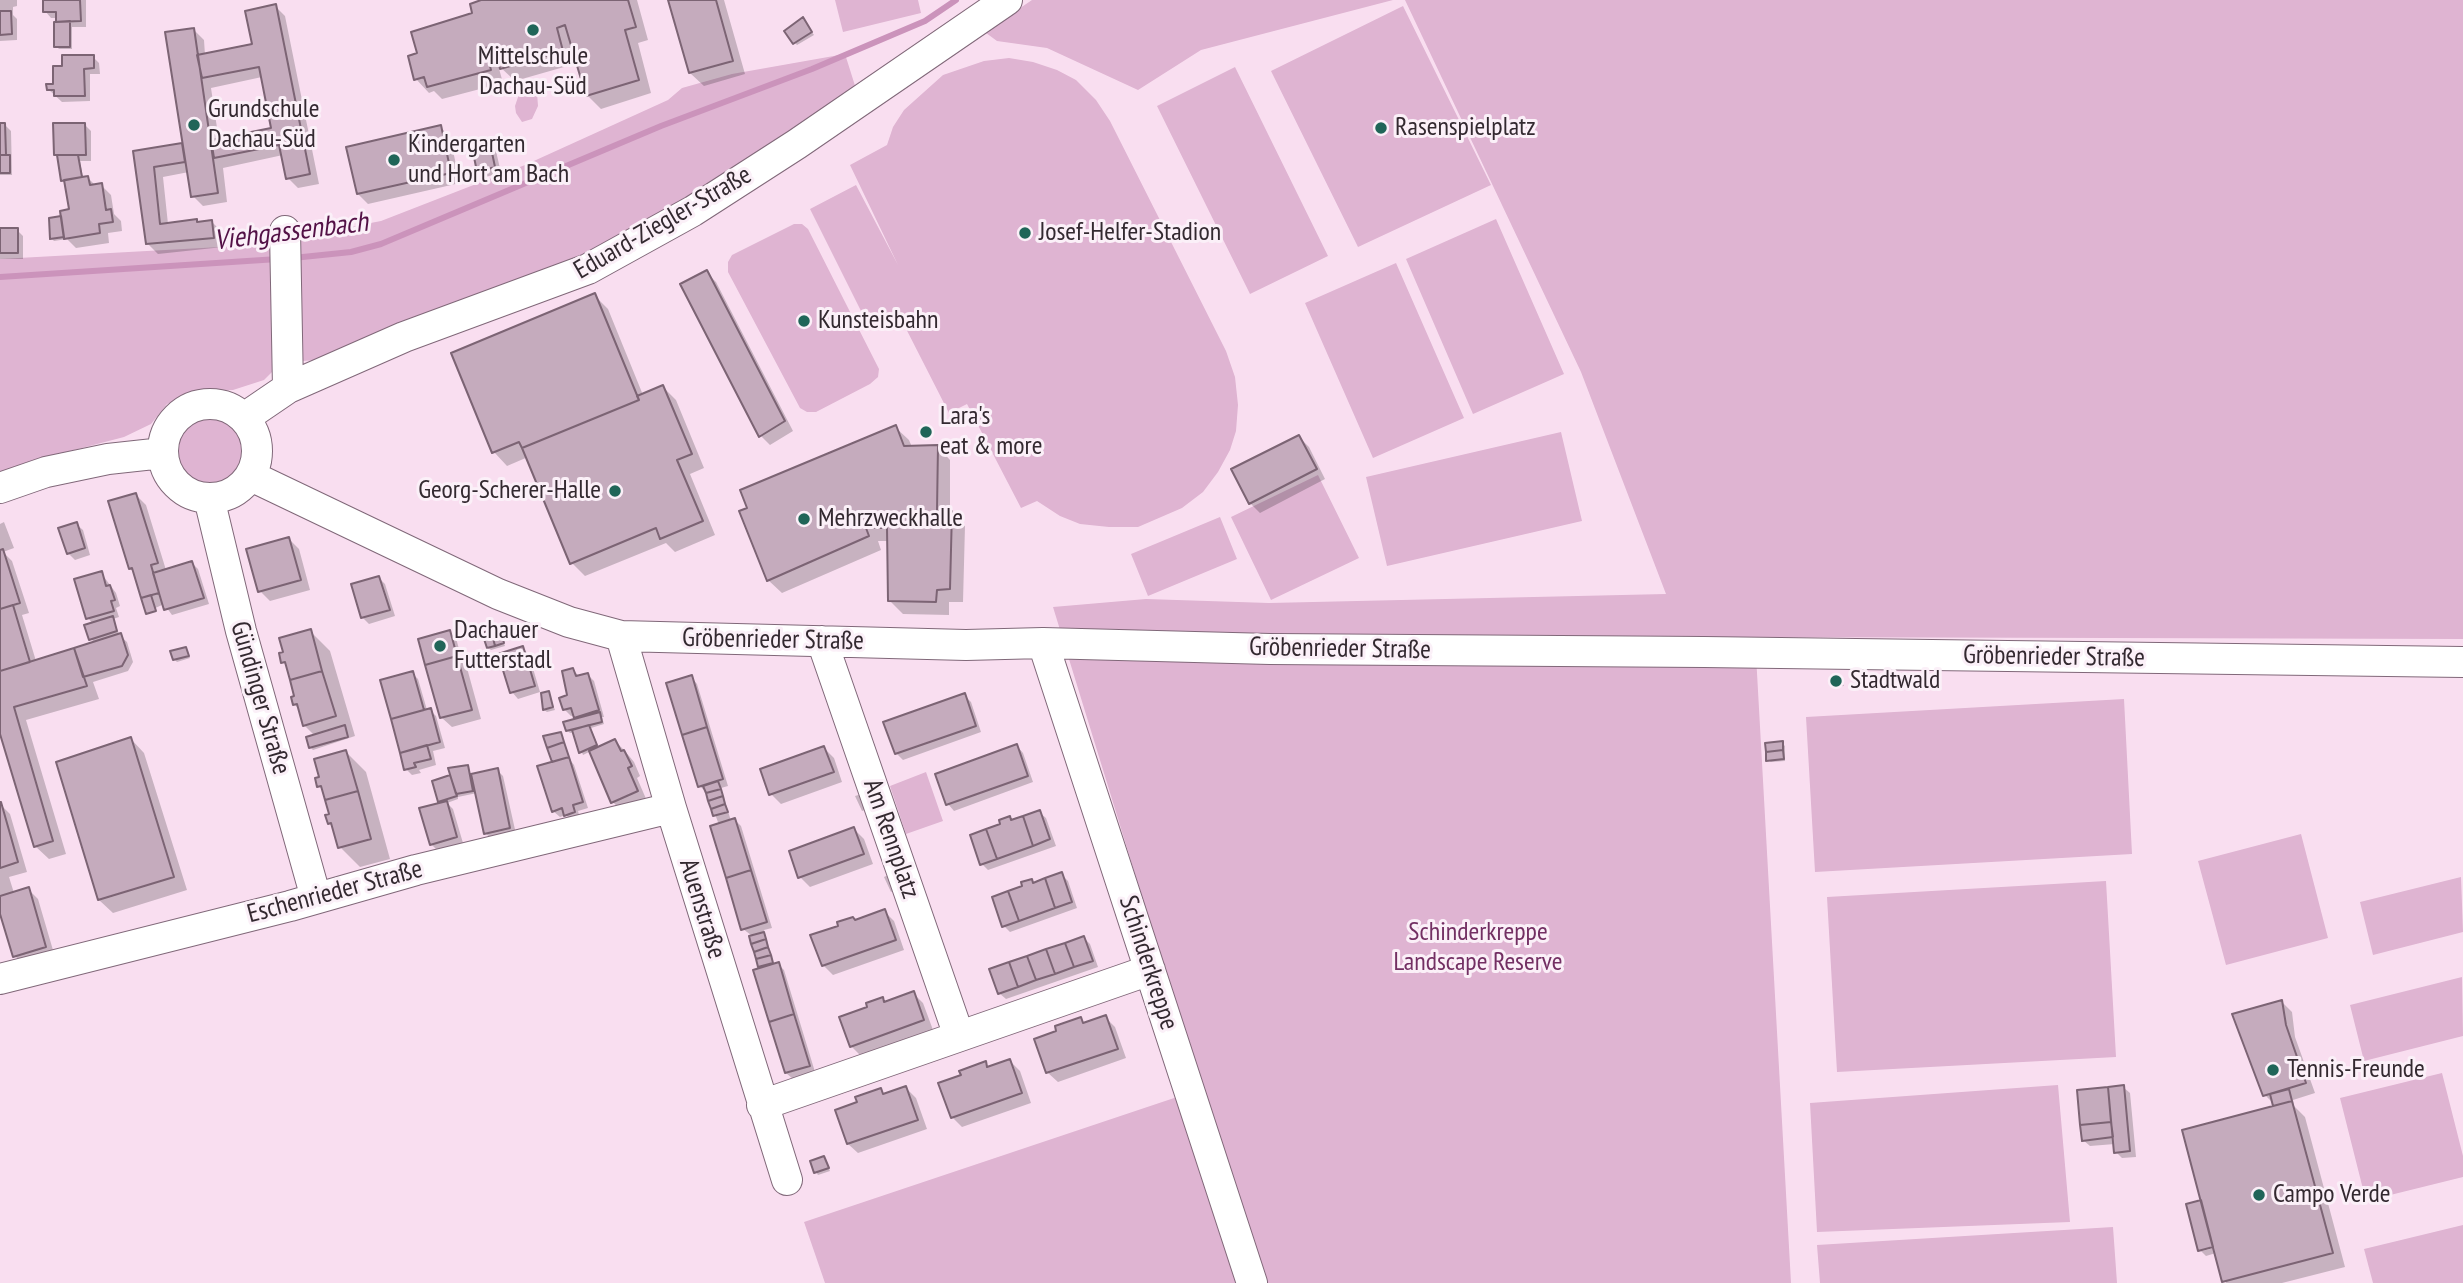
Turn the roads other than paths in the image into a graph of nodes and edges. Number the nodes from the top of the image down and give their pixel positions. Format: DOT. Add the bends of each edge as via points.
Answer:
graph roads {
  1 [pos="1007,0"];
  2 [pos="285,231"];
  3 [pos="288,388"];
  4 [pos="244,418"];
  5 [pos="163,453"];
  6 [pos="251,476"];
  7 [pos="0,488"];
  8 [pos="209,498"];
  9 [pos="621,636"];
  10 [pos="822,641"];
  11 [pos="1043,643"];
  12 [pos="2463,662"];
  13 [pos="671,808"];
  14 [pos="316,898"];
  15 [pos="1150,970"];
  16 [pos="0,979"];
  17 [pos="959,1037"];
  18 [pos="762,1105"];
  19 [pos="787,1180"];
  20 [pos="1252,1283"];
  1 -- 3 [label="street, Eduard-Ziegler-Straße" via="693,211 588,269 404,337"];
  2 -- 3 [label="street"];
  3 -- 4 [label="street, Eduard-Ziegler-Straße"];
  4 -- 5 [label="street" via="223,405 192,407 168,429"];
  4 -- 6 [label="street" via="257,438 258,455"];
  5 -- 7 [label="street" via="46,472"];
  5 -- 8 [label="street" via="169,475 179,486 191,495"];
  6 -- 8 [label="street" via="235,492"];
  6 -- 9 [label="street, Gröbenrieder Straße" via="498,594 569,622"];
  8 -- 14 [label="street, Gündinger Straße"];
  9 -- 10 [label="street, Gröbenrieder Straße"];
  9 -- 13 [label="street, Auenstraße"];
  10 -- 11 [label="street, Gröbenrieder Straße"];
  10 -- 17 [label="street, Am Rennplatz"];
  11 -- 12 [label="street, Gröbenrieder Straße"];
  11 -- 15 [label="street, Schinderkreppe"];
  13 -- 14 [label="street, Eschenrieder Straße"];
  13 -- 18 [label="street, Auenstraße"];
  14 -- 16 [label="street, Eschenrieder Straße"];
  15 -- 17 [label="street"];
  15 -- 20 [label="street, Schinderkreppe"];
  17 -- 18 [label="street"];
  18 -- 19 [label="street, Auenstraße"];
}
